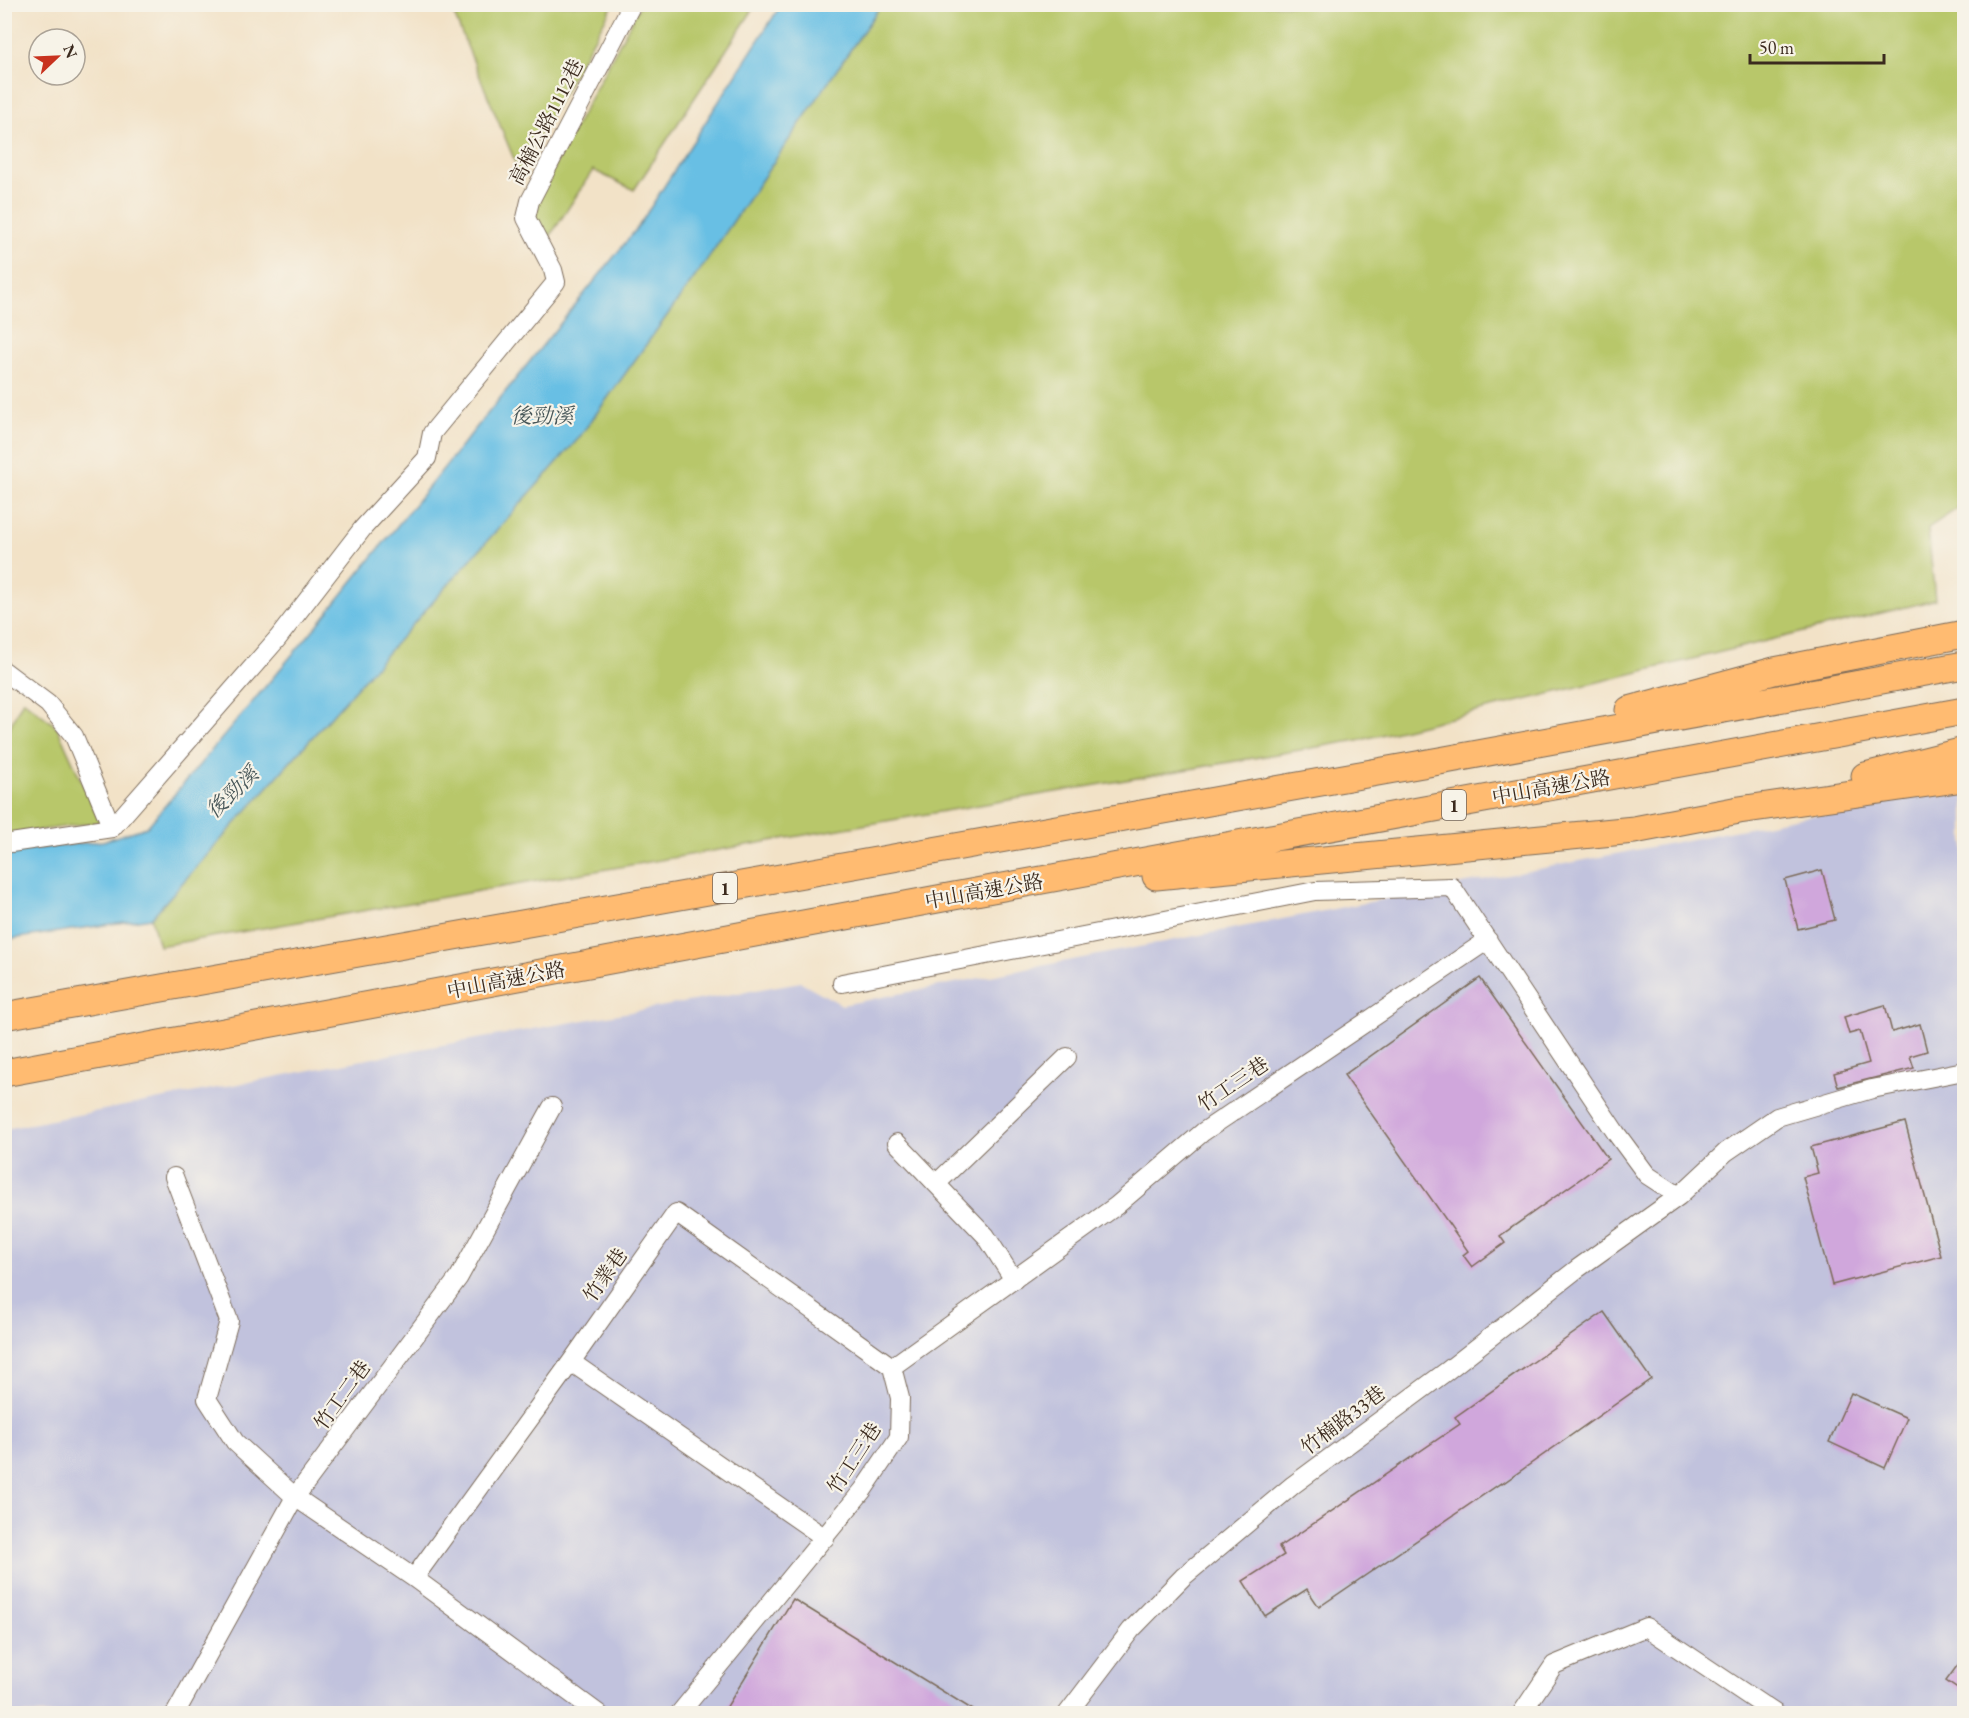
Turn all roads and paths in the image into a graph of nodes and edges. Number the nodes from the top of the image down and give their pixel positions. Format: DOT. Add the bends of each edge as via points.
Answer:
graph roads {
  1 [pos="633,4"];
  2 [pos="1965,634"];
  3 [pos="1965,665"];
  4 [pos="4,670"];
  5 [pos="1965,711"];
  6 [pos="1965,751"];
  7 [pos="1445,760"];
  8 [pos="1965,778"];
  9 [pos="1739,810"];
  10 [pos="112,828"];
  11 [pos="4,844"];
  12 [pos="943,898"];
  13 [pos="1488,940"];
  14 [pos="842,983"];
  15 [pos="4,1016"];
  16 [pos="1067,1057"];
  17 [pos="1965,1071"];
  18 [pos="4,1073"];
  19 [pos="552,1107"];
  20 [pos="897,1143"];
  21 [pos="174,1177"];
  22 [pos="936,1184"];
  23 [pos="1678,1197"];
  24 [pos="1014,1280"];
  25 [pos="571,1362"];
  26 [pos="892,1367"];
  27 [pos="295,1497"];
  28 [pos="825,1538"];
  29 [pos="414,1578"];
  30 [pos="175,1713"];
  31 [pos="599,1713"];
  32 [pos="679,1713"];
  33 [pos="1067,1713"];
  34 [pos="1521,1713"];
  35 [pos="1776,1713"];
  1 -- 10 [label="street, 高楠公路1112巷" via="530,201 526,218 556,282 432,433 427,458 363,528 278,638"];
  2 -- 7 [label="highway" via="1774,671"];
  3 -- 7 [label="highway, 1"];
  4 -- 10 [label="street" via="48,704 74,736"];
  5 -- 12 [label="highway, 中山高速公路 / 1"];
  6 -- 9 [label="highway"];
  7 -- 15 [label="highway, 1"];
  8 -- 9 [label="highway"];
  9 -- 12 [label="highway" via="1634,830"];
  10 -- 11 [label="street"];
  12 -- 18 [label="highway, 中山高速公路 / 1"];
  13 -- 14 [label="street" via="1452,887 1316,891"];
  13 -- 23 [label="street" via="1647,1175"];
  13 -- 24 [label="street, 竹工三巷" via="1203,1132 1116,1206"];
  16 -- 22 [label="street"];
  17 -- 23 [label="street, 竹楠路33巷" via="1872,1089 1777,1117 1726,1152"];
  19 -- 27 [label="street, 竹工二巷" via="459,1277"];
  20 -- 22 [label="street"];
  21 -- 27 [label="street" via="229,1321 207,1399 236,1442"];
  22 -- 24 [label="street" via="986,1236"];
  23 -- 33 [label="street, 竹楠路33巷" via="1293,1485 1192,1569 1131,1630"];
  24 -- 26 [label="street, 竹工三巷"];
  25 -- 26 [label="street, 竹業巷" via="676,1213"];
  25 -- 28 [label="street"];
  25 -- 29 [label="street, 竹業巷"];
  26 -- 28 [label="street, 竹工三巷" via="900,1398 899,1437"];
  27 -- 29 [label="street"];
  27 -- 30 [label="street, 竹工二巷"];
  28 -- 32 [label="street, 竹工三巷"];
  29 -- 31 [label="street"];
  34 -- 35 [label="street" via="1554,1665 1646,1627"];
}
